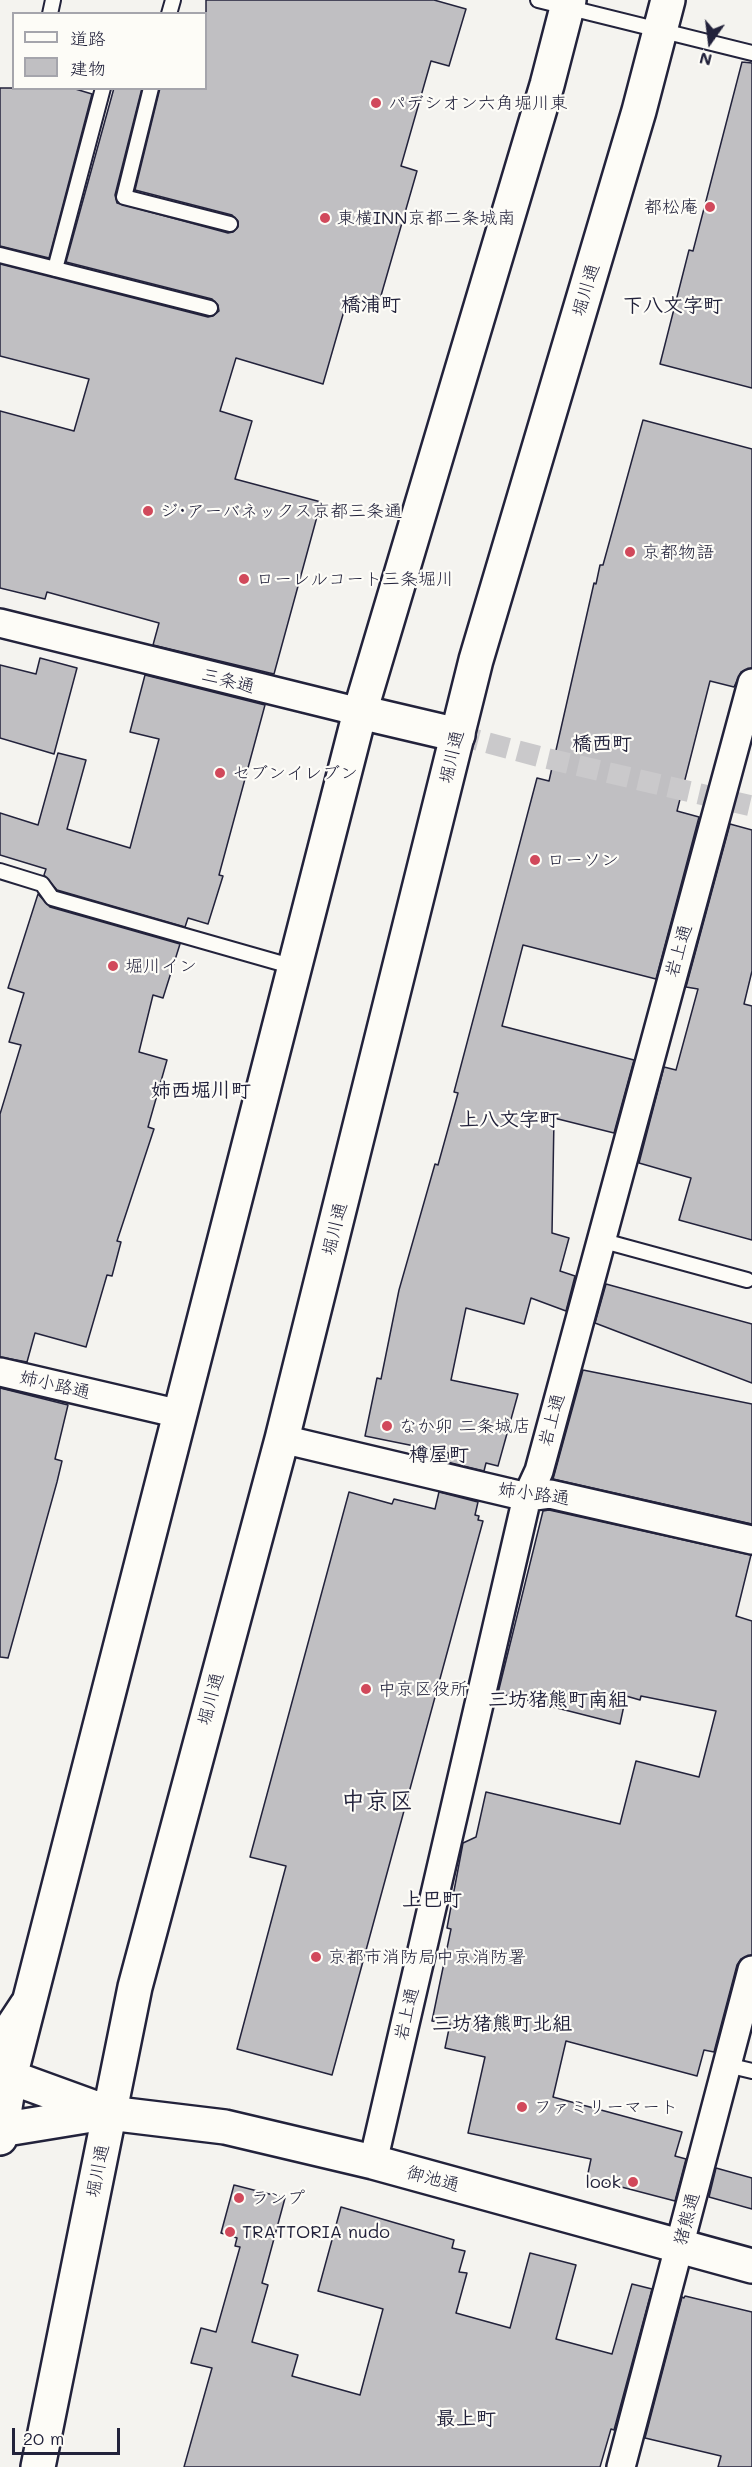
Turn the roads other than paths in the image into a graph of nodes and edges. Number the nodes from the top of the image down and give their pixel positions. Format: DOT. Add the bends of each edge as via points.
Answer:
graph roads {
  1 [pos="558,2"];
  2 [pos="664,15"];
  3 [pos="752,53"];
  4 [pos="102,90"];
  5 [pos="150,90"];
  6 [pos="230,224"];
  7 [pos="0,255"];
  8 [pos="55,269"];
  9 [pos="210,308"];
  10 [pos="0,623"];
  11 [pos="752,683"];
  12 [pos="360,712"];
  13 [pos="458,735"];
  14 [pos="0,871"];
  15 [pos="294,967"];
  16 [pos="600,1240"];
  17 [pos="747,1280"];
  18 [pos="0,1372"];
  19 [pos="180,1414"];
  20 [pos="282,1438"];
  21 [pos="527,1497"];
  22 [pos="752,1540"];
  23 [pos="752,1970"];
  24 [pos="32,1991"];
  25 [pos="0,2040"];
  26 [pos="740,2068"];
  27 [pos="5,2077"];
  28 [pos="109,2113"];
  29 [pos="0,2132"];
  30 [pos="373,2162"];
  31 [pos="680,2246"];
  32 [pos="752,2266"];
  33 [pos="38,2467"];
  34 [pos="621,2467"];
  1 -- 2 [label="lane"];
  1 -- 12 [label="main road" via="547,85"];
  2 -- 3 [label="lane"];
  2 -- 13 [label="main road, 堀川通" via="476,660"];
  4 -- 8 [label="lane"];
  5 -- 6 [label="lane" via="124,196"];
  7 -- 8 [label="lane"];
  8 -- 9 [label="lane"];
  10 -- 12 [label="street, 三条通"];
  11 -- 16 [label="street, 岩上通"];
  12 -- 13 [label="main road, 三条通"];
  12 -- 15 [label="main road"];
  13 -- 20 [label="main road, 堀川通"];
  14 -- 15 [label="lane" via="42,884 52,898"];
  15 -- 19 [label="main road"];
  16 -- 17 [label="lane"];
  16 -- 21 [label="street, 岩上通" via="539,1471"];
  18 -- 19 [label="street, 姉小路通"];
  19 -- 24 [label="main road"];
  20 -- 21 [label="street, 姉小路通"];
  20 -- 28 [label="main road, 堀川通" via="138,1976"];
  21 -- 22 [label="street, 姉小路通" via="550,1494"];
  21 -- 30 [label="street, 岩上通"];
  23 -- 26 [label="street, 猪熊通"];
  24 -- 25 [label="street"];
  24 -- 27 [label="main road"];
  26 -- 31 [label="street, 猪熊通"];
  27 -- 28 [label="main road, 御池通"];
  27 -- 29 [label="main road"];
  28 -- 29 [label="main road, 御池通"];
  28 -- 30 [label="main road, 御池通" via="225,2127"];
  28 -- 33 [label="main road, 堀川通"];
  30 -- 31 [label="main road, 御池通"];
  31 -- 32 [label="main road, 御池通"];
  31 -- 34 [label="street, 猪熊通"];
}
